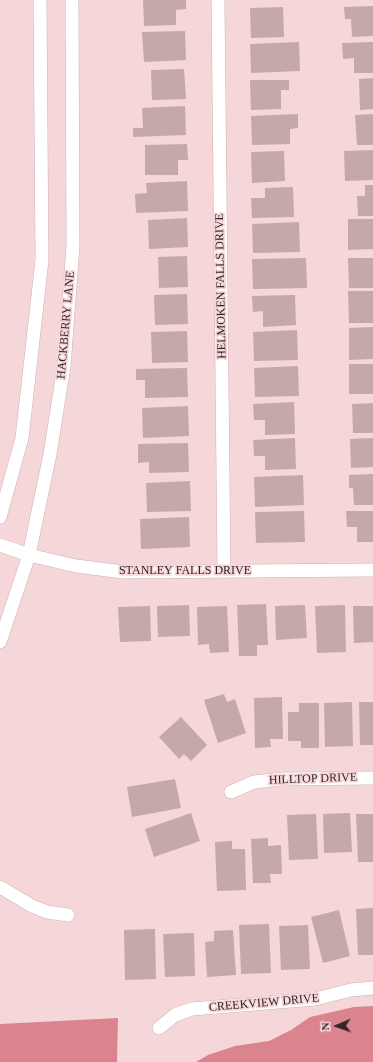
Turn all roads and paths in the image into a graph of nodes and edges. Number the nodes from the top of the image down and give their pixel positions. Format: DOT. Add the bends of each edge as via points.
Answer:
graph roads {
  1 [pos="40,0"];
  2 [pos="72,0"];
  3 [pos="218,0"];
  4 [pos="0,517"];
  5 [pos="0,545"];
  6 [pos="29,555"];
  7 [pos="373,570"];
  8 [pos="224,571"];
  9 [pos="0,642"];
  10 [pos="373,778"];
  11 [pos="232,792"];
  12 [pos="0,887"];
  13 [pos="68,915"];
  14 [pos="373,988"];
  15 [pos="159,1028"];
  1 -- 4 [label="street" via="42,260 22,438"];
  2 -- 6 [label="street, HACKBERRY LANE" via="73,246 64,366 50,454"];
  3 -- 8 [label="street, HELMOKEN FALLS DRIVE"];
  5 -- 6 [label="street, STANLEY FALLS DRIVE"];
  6 -- 8 [label="street, STANLEY FALLS DRIVE" via="76,566 123,572"];
  6 -- 9 [label="street, HACKBERRY LANE"];
  7 -- 8 [label="street, STANLEY FALLS DRIVE"];
  10 -- 11 [label="street, HILLTOP DRIVE" via="282,779 254,782"];
  12 -- 13 [label="street" via="32,906"];
  14 -- 15 [label="street, CREEKVIEW DRIVE" via="351,990 315,999 192,1009 174,1015"];
}
